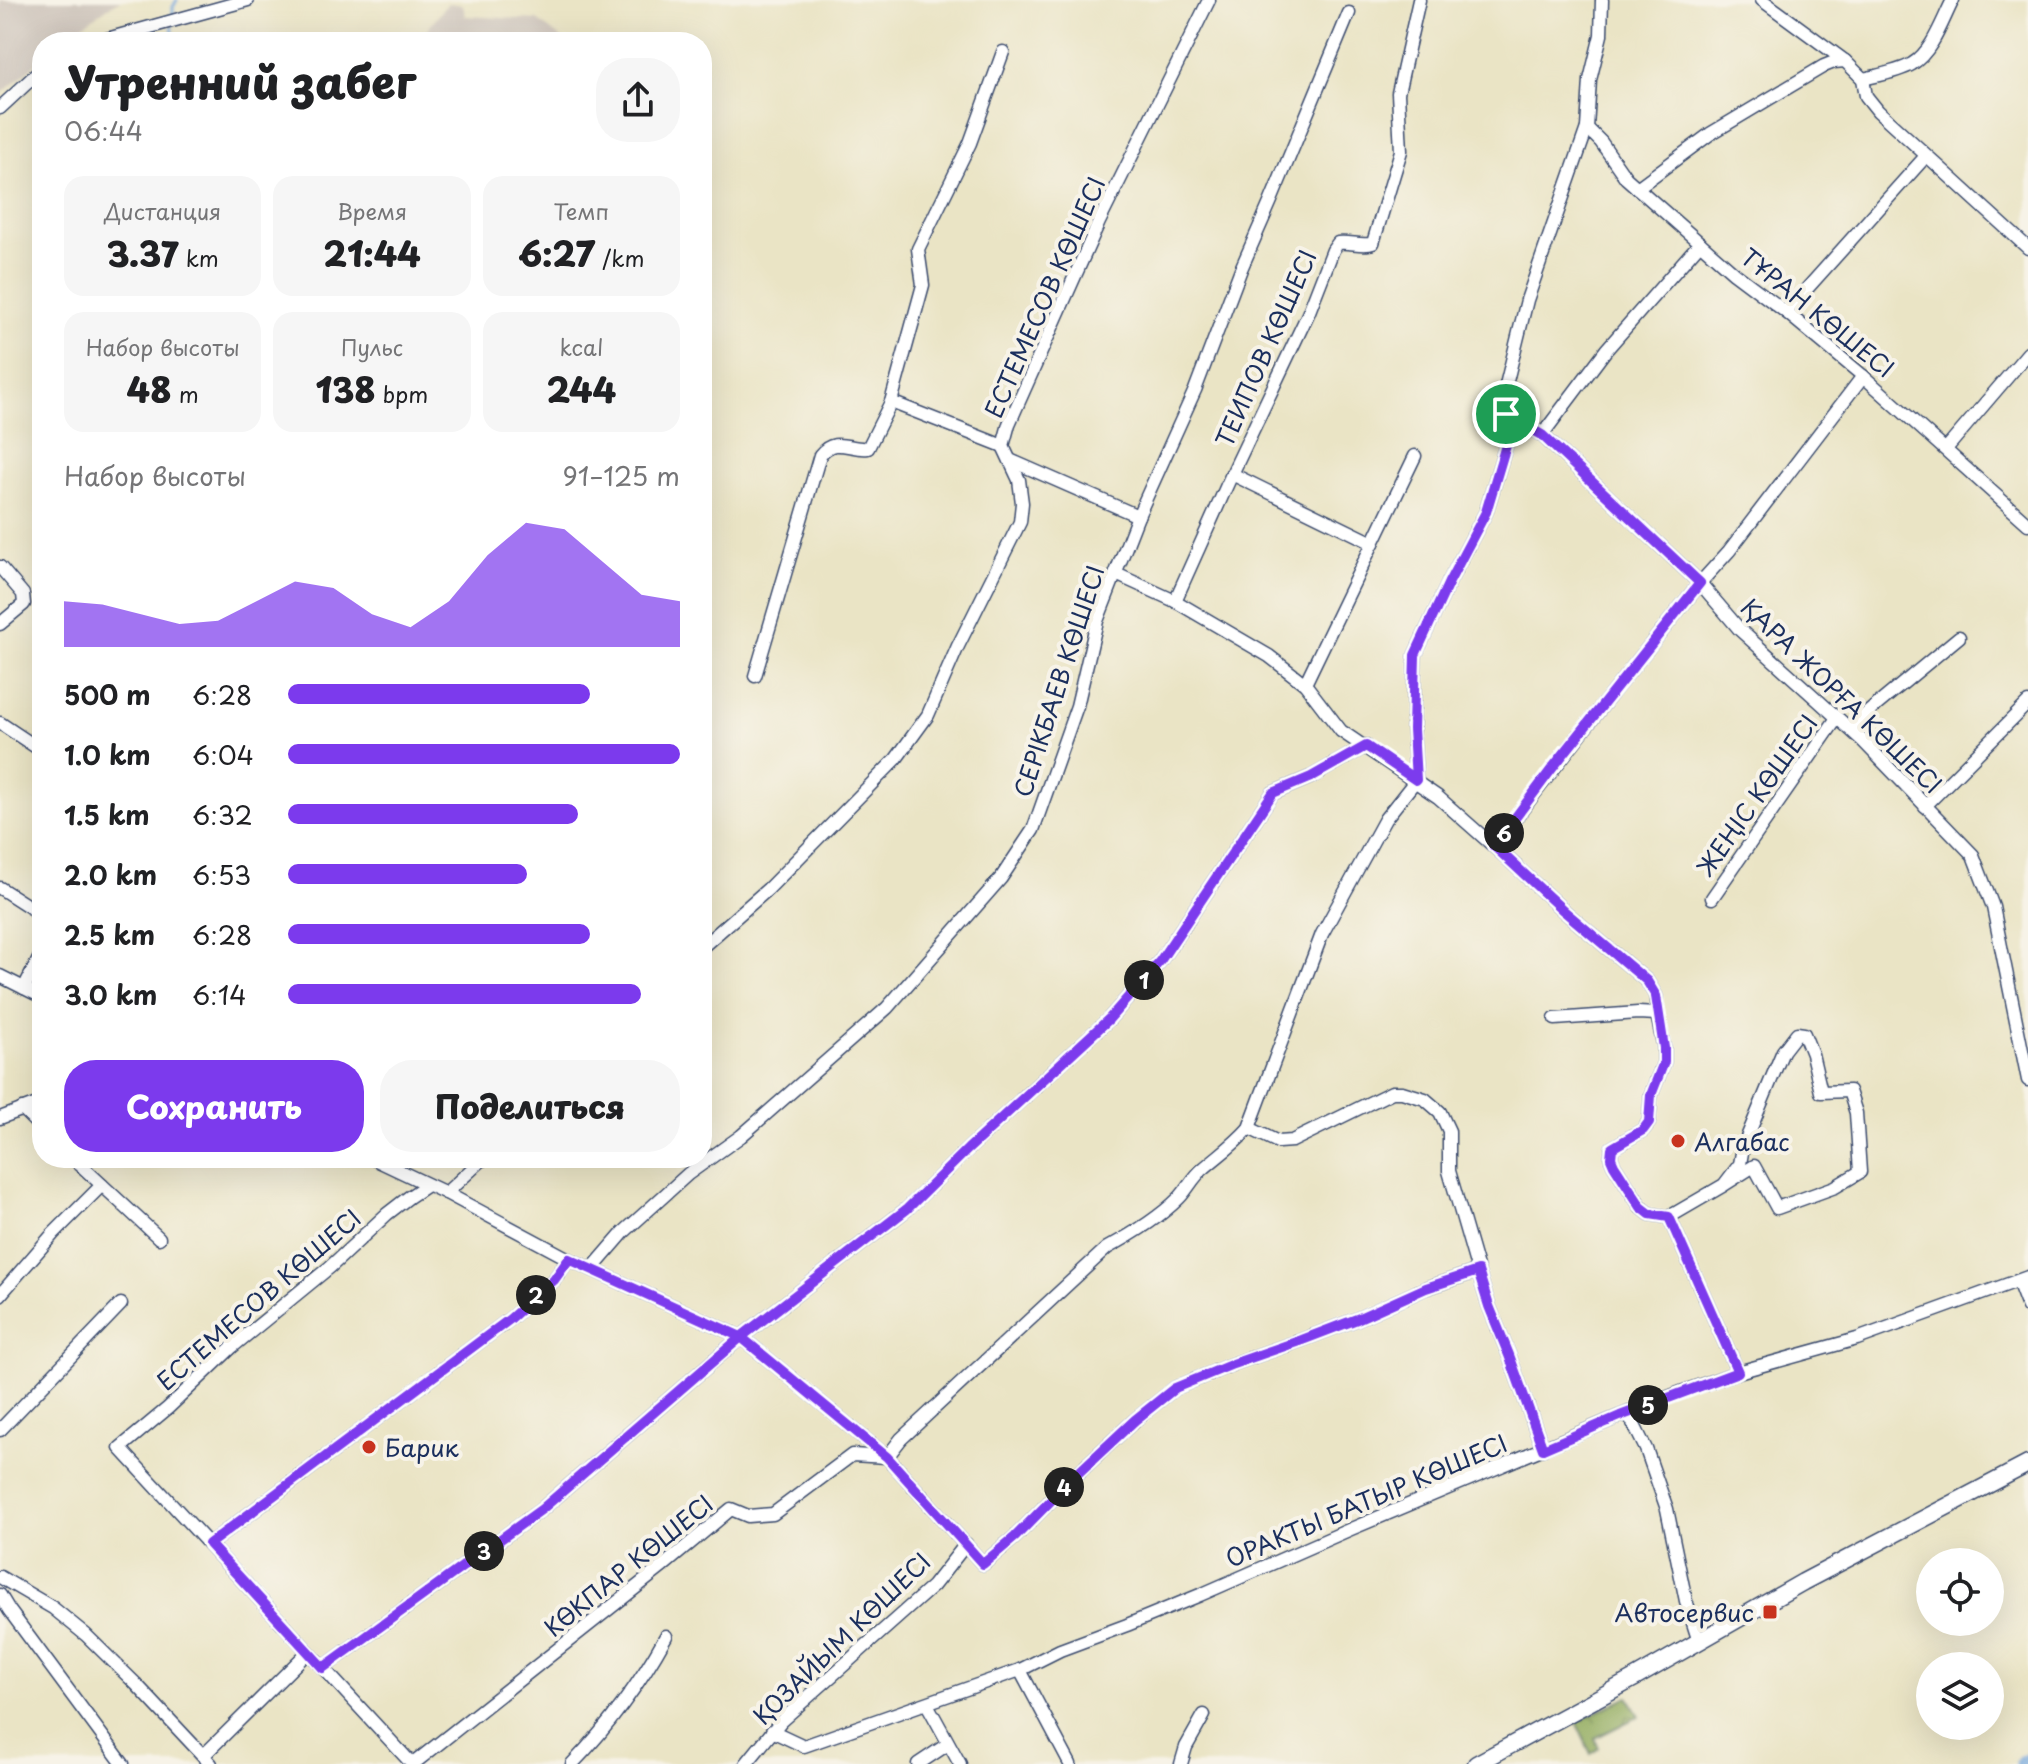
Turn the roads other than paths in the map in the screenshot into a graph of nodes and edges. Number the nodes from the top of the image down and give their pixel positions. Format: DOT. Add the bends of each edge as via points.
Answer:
graph roads {
  1 [pos="248,0"];
  2 [pos="1209,0"];
  3 [pos="1419,0"];
  4 [pos="1602,0"];
  5 [pos="1762,0"];
  6 [pos="1953,0"];
  7 [pos="1349,13"];
  8 [pos="132,32"];
  9 [pos="1003,52"];
  10 [pos="1845,61"];
  11 [pos="32,78"];
  12 [pos="1863,79"];
  13 [pos="0,108"];
  14 [pos="1587,128"];
  15 [pos="1926,156"];
  16 [pos="1637,188"];
  17 [pos="1700,243"];
  18 [pos="2028,248"];
  19 [pos="1786,312"];
  20 [pos="2028,353"];
  21 [pos="1863,376"];
  22 [pos="891,402"];
  23 [pos="1506,414"];
  24 [pos="1542,435"];
  25 [pos="1003,446"];
  26 [pos="1946,449"];
  27 [pos="1415,456"];
  28 [pos="1010,460"];
  29 [pos="1232,474"];
  30 [pos="1138,516"];
  31 [pos="2028,524"];
  32 [pos="1373,543"];
  33 [pos="0,567"];
  34 [pos="1116,574"];
  35 [pos="1700,583"];
  36 [pos="1175,601"];
  37 [pos="0,624"];
  38 [pos="1959,637"];
  39 [pos="755,676"];
  40 [pos="1305,684"];
  41 [pos="2028,703"];
  42 [pos="1837,718"];
  43 [pos="0,723"];
  44 [pos="1849,728"];
  45 [pos="32,744"];
  46 [pos="1366,746"];
  47 [pos="1416,780"];
  48 [pos="1925,806"];
  49 [pos="1494,846"];
  50 [pos="0,888"];
  51 [pos="1712,898"];
  52 [pos="32,909"];
  53 [pos="712,938"];
  54 [pos="32,972"];
  55 [pos="0,976"];
  56 [pos="24,988"];
  57 [pos="32,992"];
  58 [pos="1657,1014"];
  59 [pos="1555,1019"];
  60 [pos="2028,1080"];
  61 [pos="32,1106"];
  62 [pos="22,1109"];
  63 [pos="0,1118"];
  64 [pos="32,1119"];
  65 [pos="1249,1128"];
  66 [pos="712,1157"];
  67 [pos="84,1168"];
  68 [pos="392,1168"];
  69 [pos="473,1168"];
  70 [pos="696,1168"];
  71 [pos="102,1185"];
  72 [pos="427,1185"];
  73 [pos="1724,1185"];
  74 [pos="446,1193"];
  75 [pos="1669,1217"];
  76 [pos="159,1238"];
  77 [pos="569,1259"];
  78 [pos="592,1269"];
  79 [pos="1478,1271"];
  80 [pos="2023,1279"];
  81 [pos="0,1295"];
  82 [pos="121,1304"];
  83 [pos="2028,1307"];
  84 [pos="741,1337"];
  85 [pos="1738,1372"];
  86 [pos="1628,1413"];
  87 [pos="0,1430"];
  88 [pos="1543,1449"];
  89 [pos="2028,1449"];
  90 [pos="887,1457"];
  91 [pos="2025,1466"];
  92 [pos="209,1544"];
  93 [pos="966,1544"];
  94 [pos="0,1577"];
  95 [pos="0,1595"];
  96 [pos="666,1636"];
  97 [pos="1699,1642"];
  98 [pos="308,1652"];
  99 [pos="323,1668"];
  100 [pos="1020,1670"];
  101 [pos="927,1704"];
  102 [pos="1204,1715"];
  103 [pos="772,1731"];
  104 [pos="948,1744"];
  105 [pos="208,1760"];
  106 [pos="123,1764"];
  107 [pos="412,1764"];
  108 [pos="572,1764"];
  109 [pos="746,1764"];
  110 [pos="918,1764"];
  111 [pos="960,1764"];
  112 [pos="1070,1764"];
  113 [pos="1181,1764"];
  114 [pos="1476,1764"];
  1 -- 8 [label="street"];
  2 -- 25 [label="street, ЕСТЕМЕСОВ КӨШЕСІ" via="1099,222"];
  3 -- 29 [label="street, ТЕИПОВ КӨШЕСІ" via="1398,93 1401,151 1373,243 1338,243 1333,250"];
  4 -- 14 [label="street"];
  5 -- 10 [label="street"];
  6 -- 12 [label="street" via="1919,58"];
  7 -- 30 [label="street, СЕРІКБАЕВ КӨШЕСІ"];
  9 -- 22 [label="street" via="970,143 918,249 923,285"];
  10 -- 12 [label="street"];
  10 -- 16 [label="street" via="1824,66 1710,134"];
  11 -- 13 [label="street"];
  12 -- 15 [label="street" via="1866,96 1878,111"];
  14 -- 16 [label="street, ТҰРАН КӨШЕСІ"];
  14 -- 23 [label="street" via="1527,300 1506,385"];
  15 -- 18 [label="street"];
  15 -- 19 [label="street"];
  16 -- 17 [label="street, ТҰРАН КӨШЕСІ"];
  17 -- 19 [label="street, ТҰРАН КӨШЕСІ"];
  17 -- 24 [label="street" via="1606,350"];
  19 -- 21 [label="street, ТҰРАН КӨШЕСІ"];
  20 -- 26 [label="street"];
  21 -- 26 [label="street, ТҰРАН КӨШЕСІ"];
  21 -- 35 [label="street"];
  22 -- 25 [label="street"];
  22 -- 39 [label="street" via="868,448 834,444 820,455"];
  23 -- 24 [label="street, ҚАРА ЖОРҒА КӨШЕСІ"];
  23 -- 47 [label="street" via="1507,442 1486,512 1415,655"];
  24 -- 35 [label="street, ҚАРА ЖОРҒА КӨШЕСІ"];
  25 -- 28 [label="street, ЕСТЕМЕСОВ КӨШЕСІ"];
  26 -- 31 [label="street, ТҰРАН КӨШЕСІ"];
  27 -- 32 [label="street"];
  28 -- 30 [label="street"];
  28 -- 53 [label="street, ЕСТЕМЕСОВ КӨШЕСІ" via="1019,480 1020,522 928,715 896,759"];
  29 -- 32 [label="street"];
  29 -- 36 [label="street, ТЕИПОВ КӨШЕСІ"];
  30 -- 34 [label="street, СЕРІКБАЕВ КӨШЕСІ"];
  32 -- 40 [label="street"];
  33 -- 37 [label="street" via="23,594 24,604"];
  34 -- 36 [label="street"];
  34 -- 66 [label="street, СЕРІКБАЕВ КӨШЕСІ" via="1033,830 1001,878 887,1008"];
  35 -- 42 [label="street, ҚАРА ЖОРҒА КӨШЕСІ" via="1740,630"];
  35 -- 49 [label="street"];
  36 -- 40 [label="street" via="1269,656"];
  38 -- 44 [label="street"];
  40 -- 46 [label="street" via="1341,731"];
  41 -- 48 [label="street"];
  42 -- 44 [label="street, ҚАРА ЖОРҒА КӨШЕСІ"];
  42 -- 51 [label="street, ЖЕҢІС КӨШЕСІ"];
  43 -- 45 [label="street"];
  44 -- 48 [label="street, ҚАРА ЖОРҒА КӨШЕСІ"];
  46 -- 47 [label="street"];
  46 -- 84 [label="street" via="1273,793 1160,961 1109,1019 907,1209"];
  47 -- 49 [label="street"];
  47 -- 65 [label="street" via="1385,819 1322,934"];
  48 -- 60 [label="street, ҚАРА ЖОРҒА КӨШЕСІ" via="1973,855 1979,869 1993,907"];
  49 -- 58 [label="street" via="1647,981 1656,996"];
  50 -- 52 [label="street"];
  54 -- 56 [label="street"];
  55 -- 56 [label="street"];
  56 -- 57 [label="street"];
  58 -- 59 [label="street"];
  58 -- 75 [label="street" via="1664,1062 1651,1095 1649,1122 1610,1152 1641,1207"];
  61 -- 62 [label="street"];
  62 -- 63 [label="street"];
  62 -- 64 [label="street"];
  65 -- 79 [label="street" via="1278,1142 1292,1141 1392,1092 1425,1099 1440,1112 1449,1131 1449,1171"];
  65 -- 90 [label="street" via="1164,1212 1107,1248"];
  67 -- 71 [label="street"];
  68 -- 72 [label="street"];
  69 -- 74 [label="street"];
  70 -- 78 [label="street, СЕРІКБАЕВ КӨШЕСІ" via="624,1232"];
  71 -- 76 [label="street"];
  71 -- 81 [label="street"];
  72 -- 74 [label="street"];
  72 -- 92 [label="street, ЕСТЕМЕСОВ КӨШЕСІ" via="387,1214 120,1448"];
  73 -- 73 [label="street" via="1754,1166 1777,1208 1860,1172 1849,1091 1821,1092 1804,1034 1797,1033 1783,1051 1740,1164"];
  73 -- 75 [label="street"];
  74 -- 77 [label="street"];
  75 -- 85 [label="street"];
  77 -- 78 [label="street"];
  77 -- 92 [label="street" via="554,1280 510,1319"];
  78 -- 84 [label="street"];
  79 -- 88 [label="street"];
  79 -- 93 [label="street" via="1175,1388 983,1564"];
  80 -- 83 [label="street"];
  80 -- 85 [label="street, ОРАКТЫ БАТЫР КӨШЕСІ" via="1857,1339"];
  82 -- 87 [label="street"];
  84 -- 90 [label="street"];
  84 -- 99 [label="street" via="542,1509"];
  85 -- 86 [label="street, ОРАКТЫ БАТЫР КӨШЕСІ"];
  86 -- 88 [label="street, ОРАКТЫ БАТЫР КӨШЕСІ"];
  86 -- 97 [label="street" via="1667,1509"];
  88 -- 100 [label="street, ОРАКТЫ БАТЫР КӨШЕСІ"];
  89 -- 91 [label="street"];
  90 -- 93 [label="street"];
  90 -- 107 [label="street, КӨКПАР КӨШЕСІ" via="852,1455 773,1514 748,1516 731,1509"];
  91 -- 97 [label="main road"];
  92 -- 98 [label="street"];
  93 -- 103 [label="street, ҚОЗАЙЫМ КӨШЕСІ" via="933,1586"];
  94 -- 105 [label="street" via="86,1635"];
  95 -- 106 [label="street"];
  96 -- 108 [label="street" via="628,1697"];
  97 -- 114 [label="main road"];
  98 -- 99 [label="street"];
  98 -- 105 [label="street"];
  99 -- 107 [label="street"];
  100 -- 101 [label="street, ОРАКТЫ БАТЫР КӨШЕСІ"];
  100 -- 112 [label="street"];
  101 -- 103 [label="street, ОРАКТЫ БАТЫР КӨШЕСІ" via="804,1746"];
  101 -- 104 [label="street"];
  102 -- 113 [label="street"];
  103 -- 109 [label="street, ҚОЗАЙЫМ КӨШЕСІ"];
  104 -- 110 [label="street"];
  104 -- 111 [label="street"];
}
